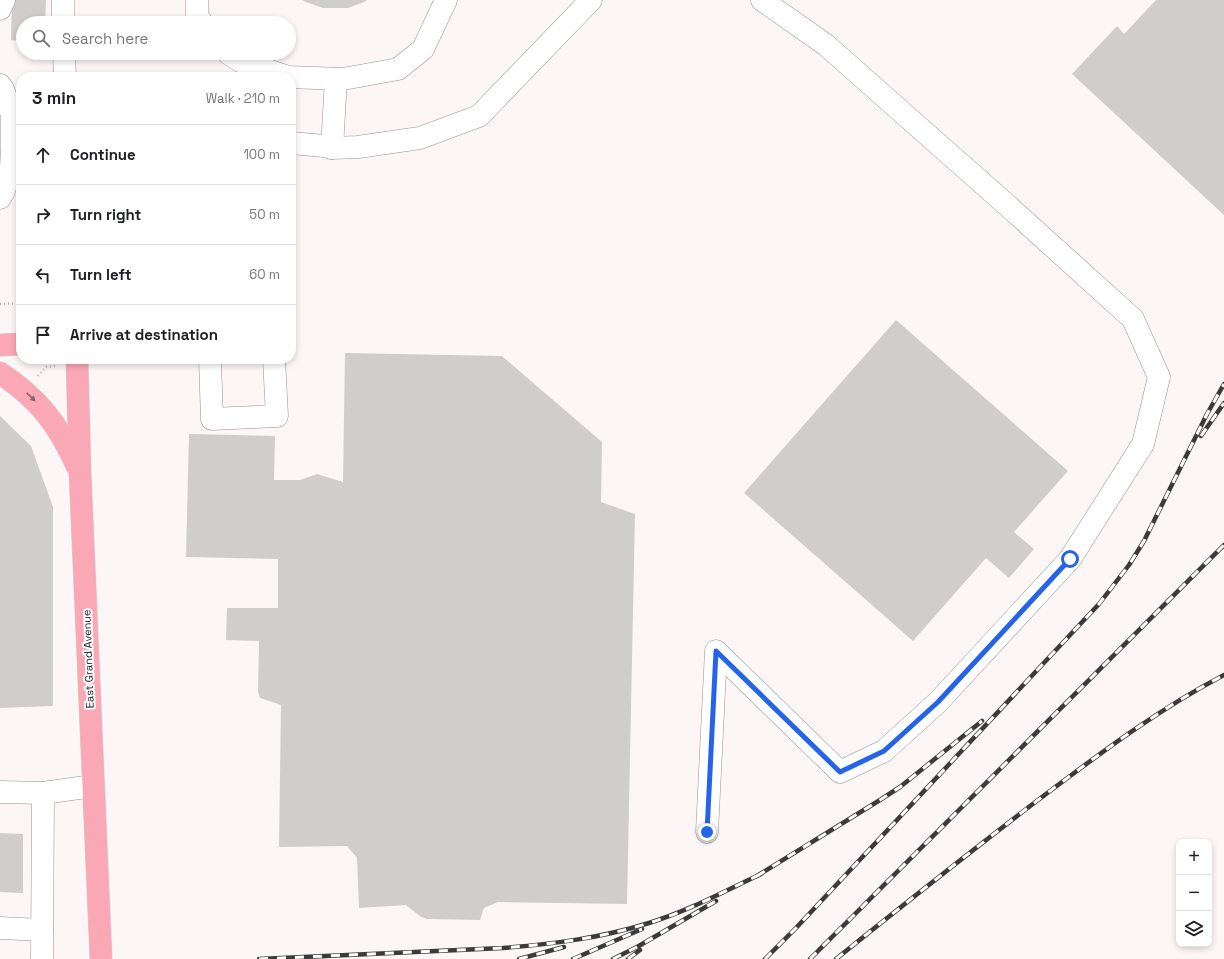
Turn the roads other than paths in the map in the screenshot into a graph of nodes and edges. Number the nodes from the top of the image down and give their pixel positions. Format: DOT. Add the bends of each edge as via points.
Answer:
graph roads {
  1 [pos="4,0"];
  2 [pos="62,0"];
  3 [pos="197,0"];
  4 [pos="446,0"];
  5 [pos="591,0"];
  6 [pos="762,0"];
  7 [pos="0,9"];
  8 [pos="63,16"];
  9 [pos="197,16"];
  10 [pos="64,60"];
  11 [pos="237,60"];
  12 [pos="65,72"];
  13 [pos="272,72"];
  14 [pos="296,77"];
  15 [pos="336,79"];
  16 [pos="0,85"];
  17 [pos="296,143"];
  18 [pos="332,148"];
  19 [pos="0,198"];
  20 [pos="16,344"];
  21 [pos="0,345"];
  22 [pos="68,364"];
  23 [pos="210,364"];
  24 [pos="274,364"];
  25 [pos="0,373"];
  26 [pos="80,472"];
  27 [pos="93,786"];
  28 [pos="0,792"];
  29 [pos="43,793"];
  30 [pos="707,832"];
  31 [pos="0,928"];
  32 [pos="42,930"];
  33 [pos="42,959"];
  34 [pos="101,959"];
  1 -- 7 [label="lane"];
  2 -- 8 [label="lane"];
  3 -- 9 [label="lane"];
  4 -- 15 [label="lane" via="423,49 398,69"];
  5 -- 18 [label="lane" via="479,116 420,138"];
  6 -- 30 [label="lane" via="826,45 1133,319 1159,377 1143,444 1070,559 938,702 884,751 840,772 716,651"];
  10 -- 12 [label="lane"];
  11 -- 13 [label="lane"];
  14 -- 15 [label="lane"];
  15 -- 18 [label="lane"];
  16 -- 19 [label="lane" via="12,115 11,167"];
  17 -- 18 [label="lane"];
  20 -- 21 [label="main road"];
  22 -- 26 [label="main road, East Grand Avenue"];
  23 -- 24 [label="lane" via="212,419 277,416"];
  25 -- 26 [label="main road, one-way" via="17,384 52,421 67,444"];
  26 -- 27 [label="main road, East Grand Avenue"];
  27 -- 29 [label="lane"];
  27 -- 34 [label="main road, East Grand Avenue"];
  28 -- 29 [label="lane"];
  29 -- 32 [label="lane"];
  31 -- 32 [label="lane"];
  32 -- 33 [label="lane"];
}
